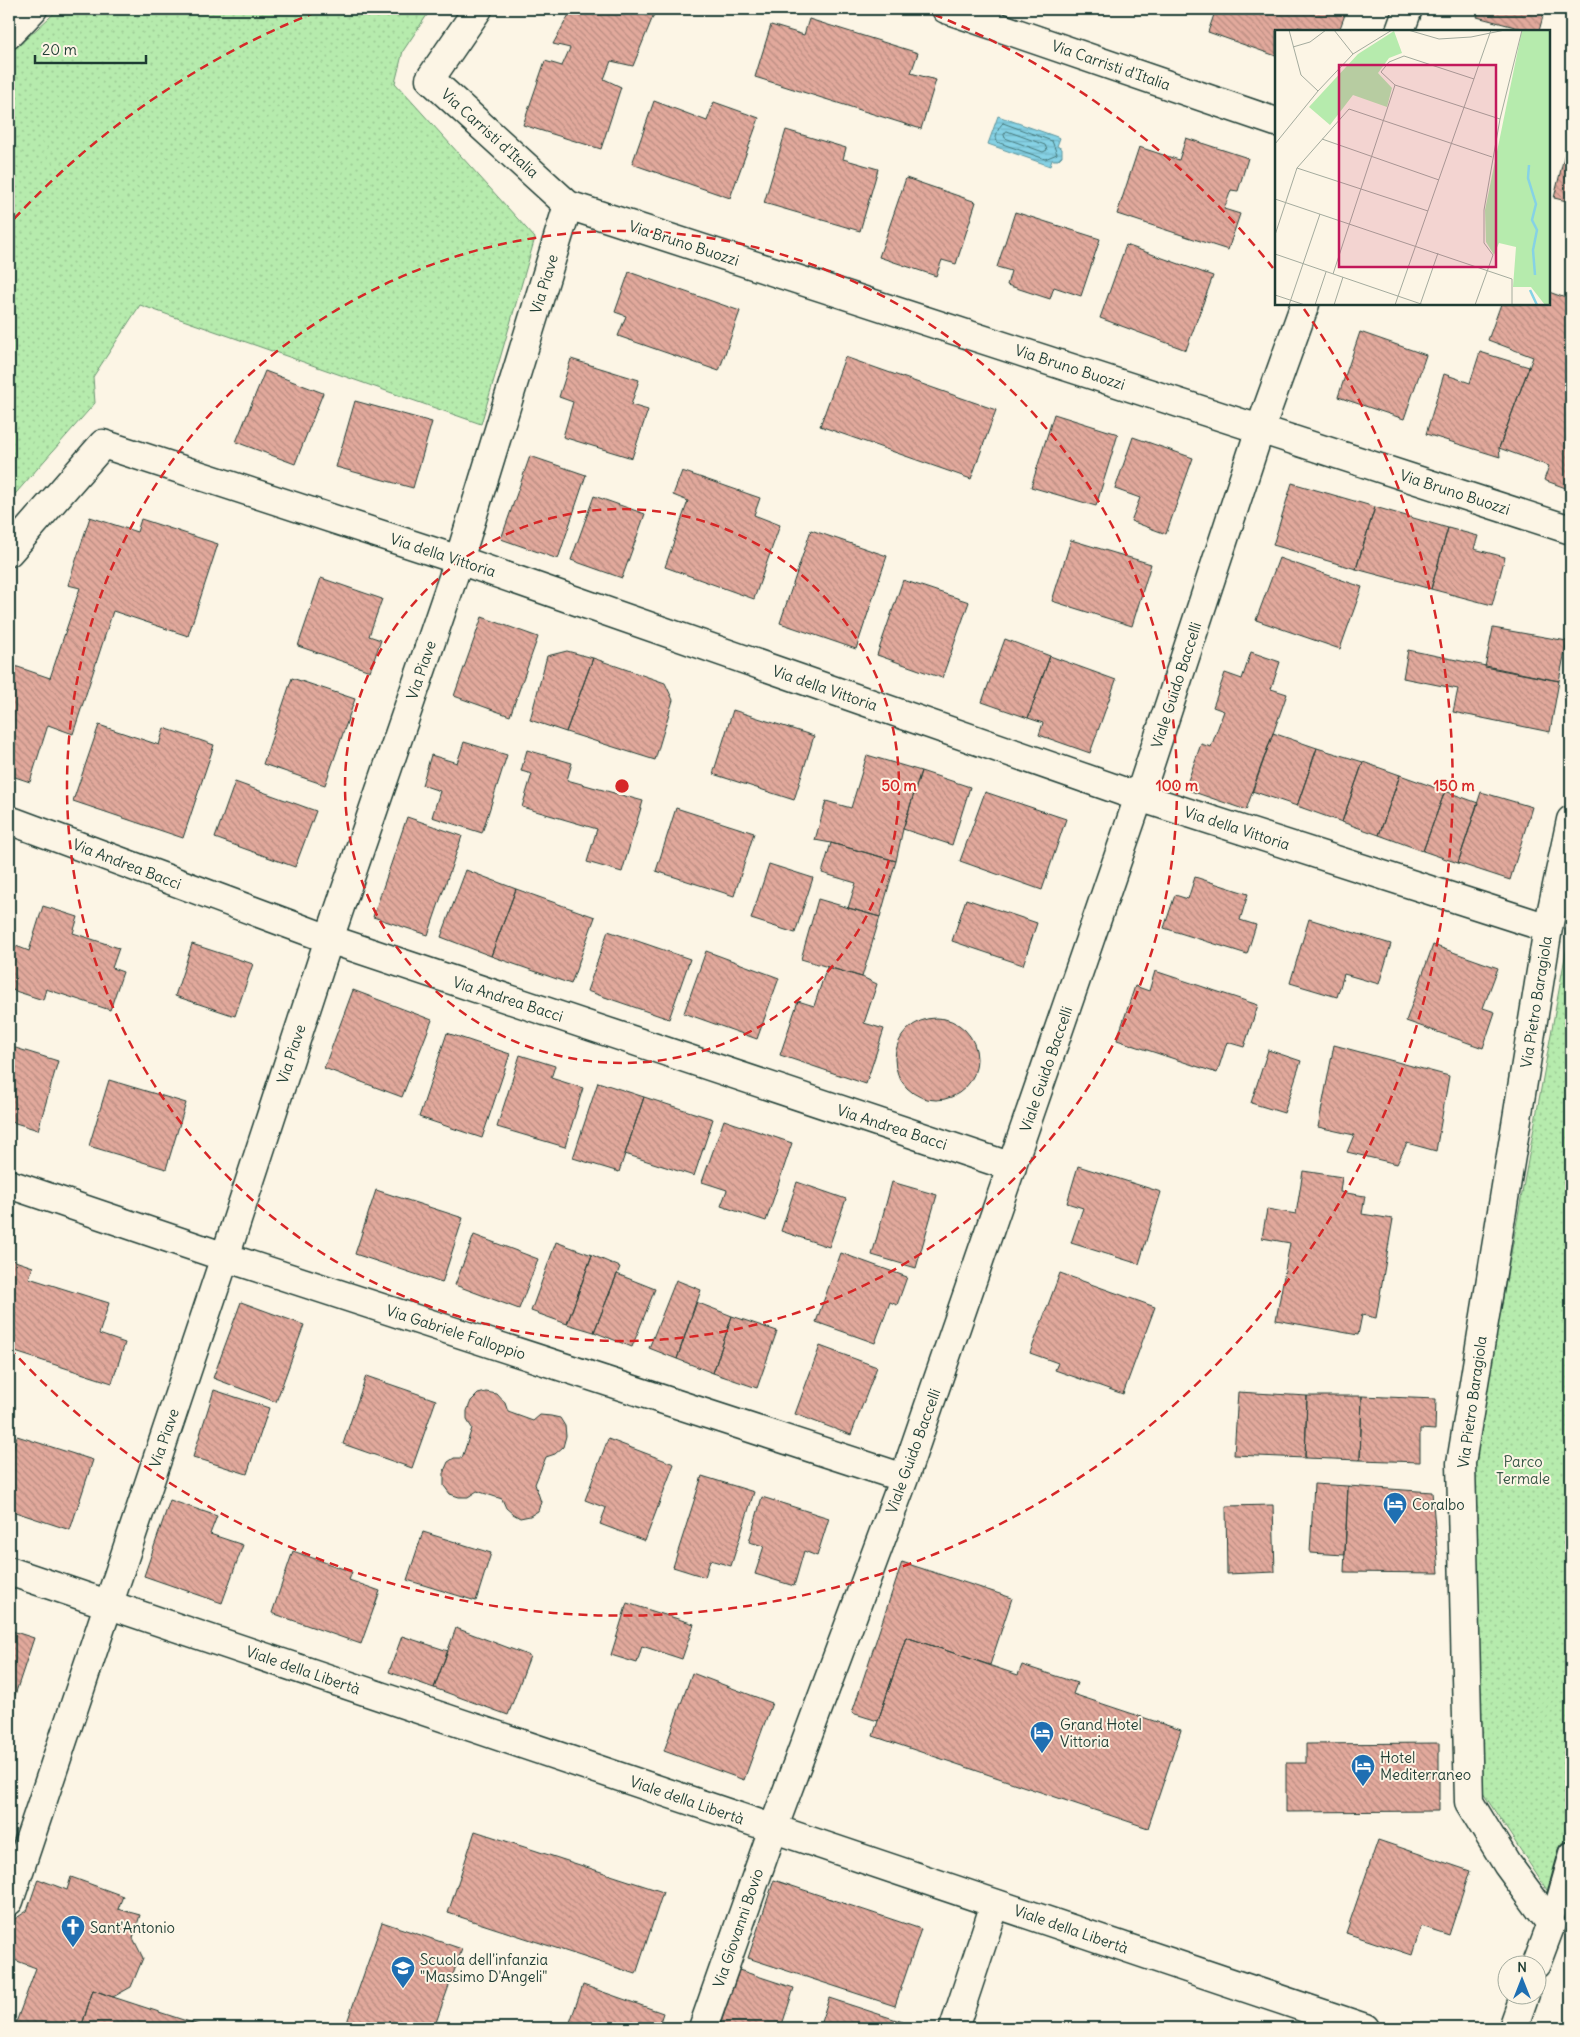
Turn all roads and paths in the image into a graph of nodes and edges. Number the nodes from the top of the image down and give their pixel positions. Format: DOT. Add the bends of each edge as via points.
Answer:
graph roads {
  1 [pos="33,9"];
  2 [pos="478,9"];
  3 [pos="946,9"];
  4 [pos="1408,9"];
  5 [pos="1400,30"];
  6 [pos="9,34"];
  7 [pos="1275,122"];
  8 [pos="568,205"];
  9 [pos="1305,305"];
  10 [pos="1260,429"];
  11 [pos="1571,530"];
  12 [pos="9,552"];
  13 [pos="459,560"];
  14 [pos="1139,797"];
  15 [pos="9,820"];
  16 [pos="1571,820"];
  17 [pos="1548,928"];
  18 [pos="328,940"];
  19 [pos="1012,1167"];
  20 [pos="9,1184"];
  21 [pos="225,1257"];
  22 [pos="904,1478"];
  23 [pos="9,1571"];
  24 [pos="107,1604"];
  25 [pos="773,1829"];
  26 [pos="1571,1853"];
  27 [pos="9,1901"];
  28 [pos="995,1904"];
  29 [pos="1551,1924"];
  30 [pos="1540,1954"];
  31 [pos="1521,2004"];
  32 [pos="703,2028"];
  33 [pos="954,2028"];
  34 [pos="1365,2028"];
  35 [pos="1513,2028"];
  1 -- 6 [label="street"];
  2 -- 8 [label="street, Via Carristi d'Italia" via="430,79"];
  3 -- 7 [label="street, Via Carristi d'Italia"];
  4 -- 5 [label="street"];
  8 -- 10 [label="street, Via Bruno Buozzi"];
  8 -- 13 [label="street, Via Piave"];
  9 -- 10 [label="street, Viale Guido Baccelli"];
  10 -- 11 [label="street, Via Bruno Buozzi"];
  10 -- 14 [label="street, Viale Guido Baccelli"];
  12 -- 13 [label="street, Via della Vittoria" via="104,444"];
  13 -- 14 [label="street, Via della Vittoria"];
  13 -- 18 [label="street, Via Piave"];
  14 -- 17 [label="street, Via della Vittoria"];
  14 -- 19 [label="street, Viale Guido Baccelli"];
  15 -- 18 [label="street, Via Andrea Bacci"];
  16 -- 17 [label="street, Via Pietro Baragiola"];
  17 -- 29 [label="street, Via Pietro Baragiola" via="1460,1463 1469,1802 1507,1864"];
  18 -- 19 [label="street, Via Andrea Bacci"];
  18 -- 21 [label="street, Via Piave"];
  19 -- 22 [label="street, Viale Guido Baccelli"];
  20 -- 21 [label="street, Via Gabriele Falloppio"];
  21 -- 22 [label="street, Via Gabriele Falloppio"];
  21 -- 24 [label="street, Via Piave"];
  22 -- 25 [label="street, Viale Guido Baccelli"];
  23 -- 24 [label="street, Viale della Libertà"];
  24 -- 25 [label="street, Viale della Libertà"];
  24 -- 27 [label="street, Via Piave"];
  25 -- 28 [label="street, Viale della Libertà"];
  25 -- 32 [label="street, Via Giovanni Bovio"];
  26 -- 29 [label="street"];
  28 -- 33 [label="street"];
  28 -- 34 [label="street, Viale della Libertà"];
  29 -- 30 [label="street"];
  31 -- 35 [label="street"];
}
